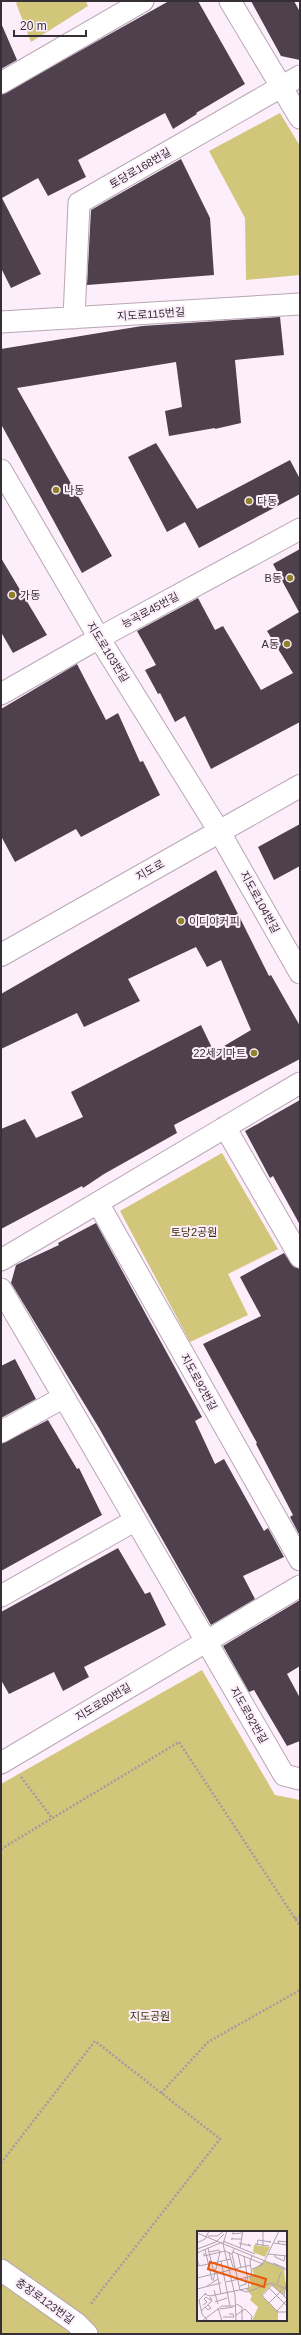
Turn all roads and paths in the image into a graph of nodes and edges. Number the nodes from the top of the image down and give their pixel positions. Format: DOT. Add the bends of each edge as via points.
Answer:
graph roads {
  1 [pos="143,1"];
  2 [pos="230,1"];
  3 [pos="300,76"];
  4 [pos="1,84"];
  5 [pos="281,87"];
  6 [pos="300,118"];
  7 [pos="300,304"];
  8 [pos="74,318"];
  9 [pos="1,322"];
  10 [pos="1,470"];
  11 [pos="300,529"];
  12 [pos="99,638"];
  13 [pos="1,694"];
  14 [pos="300,786"];
  15 [pos="220,831"];
  16 [pos="1,955"];
  17 [pos="300,974"];
  18 [pos="300,1083"];
  19 [pos="226,1127"];
  20 [pos="98,1203"];
  21 [pos="300,1257"];
  22 [pos="1,1260"];
  23 [pos="1,1289"];
  24 [pos="64,1398"];
  25 [pos="1,1432"];
  26 [pos="134,1521"];
  27 [pos="300,1560"];
  28 [pos="300,1586"];
  29 [pos="1,1596"];
  30 [pos="205,1640"];
  31 [pos="1,1762"];
  32 [pos="300,1779"];
  33 [pos="30,1789"];
  34 [pos="52,1818"];
  35 [pos="1,1849"];
  36 [pos="300,1917"];
  37 [pos="295,1919"];
  38 [pos="300,1926"];
  39 [pos="300,1990"];
  40 [pos="160,2093"];
  41 [pos="1,2163"];
  42 [pos="1,2270"];
  43 [pos="82,2329"];
  1 -- 4 [label="street"];
  2 -- 5 [label="street"];
  3 -- 5 [label="street, 토당로168번길"];
  5 -- 6 [label="street"];
  5 -- 8 [label="street, 토당로168번길" via="79,203"];
  7 -- 8 [label="street, 지도로115번길"];
  8 -- 9 [label="street, 지도로115번길"];
  10 -- 12 [label="street, 지도로103번길"];
  11 -- 12 [label="street, 능곡로45번길"];
  12 -- 13 [label="street, 능곡로45번길"];
  12 -- 15 [label="street, 지도로103번길"];
  14 -- 15 [label="main road, 지도로"];
  15 -- 16 [label="main road, 지도로"];
  15 -- 17 [label="street, 지도로104번길"];
  18 -- 19 [label="street"];
  19 -- 20 [label="street"];
  19 -- 21 [label="street"];
  20 -- 22 [label="street"];
  20 -- 27 [label="street, 지도로92번길"];
  23 -- 24 [label="street, 지도로92번길"];
  24 -- 25 [label="street"];
  24 -- 26 [label="street, 지도로92번길"];
  26 -- 29 [label="street"];
  26 -- 30 [label="street, 지도로92번길"];
  28 -- 30 [label="street"];
  30 -- 31 [label="street, 지도로80번길"];
  30 -- 32 [label="street, 지도로92번길" via="284,1775"];
  33 -- 34 [label="path"];
  34 -- 35 [label="path"];
  34 -- 37 [label="path" via="179,1742"];
  36 -- 37 [label="path"];
  37 -- 38 [label="path"];
  39 -- 40 [label="path" via="208,2042"];
  40 -- 41 [label="path" via="95,2041"];
  40 -- 43 [label="path" via="220,2139"];
  42 -- 43 [label="street, 충장로123번길"];
}
